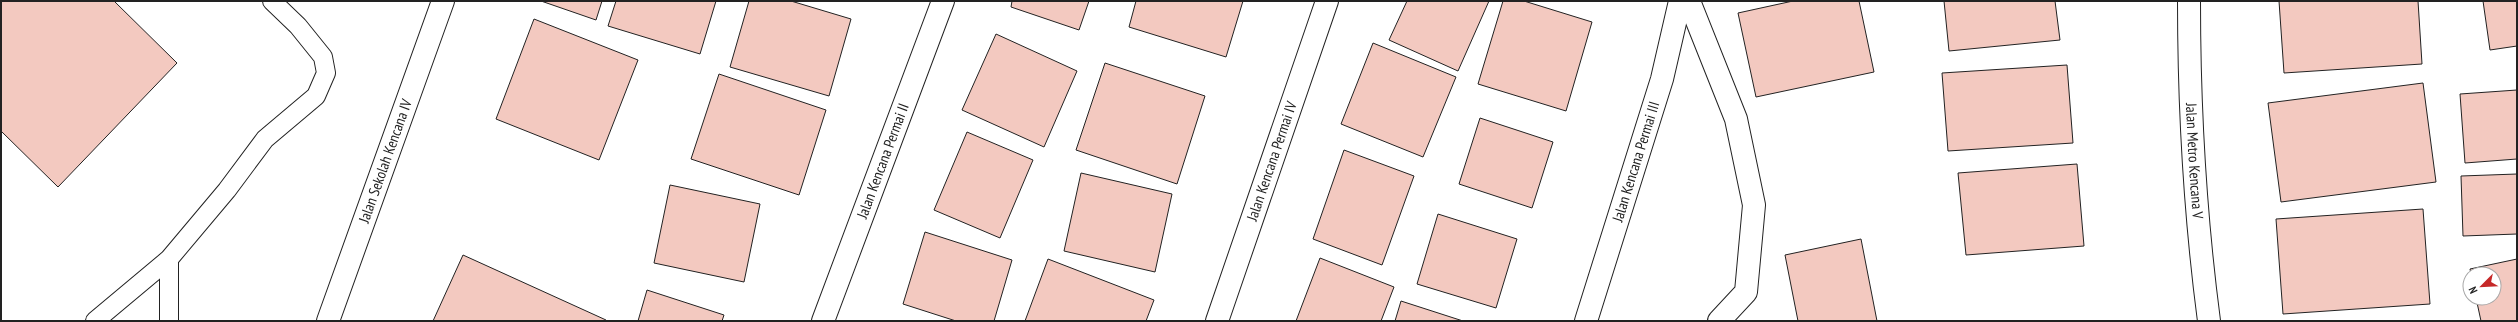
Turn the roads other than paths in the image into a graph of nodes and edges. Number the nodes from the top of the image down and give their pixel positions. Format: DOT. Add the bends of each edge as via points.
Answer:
graph roads {
  1 [pos="272,1"];
  2 [pos="443,1"];
  3 [pos="943,1"];
  4 [pos="1327,1"];
  5 [pos="1680,1"];
  6 [pos="1689,1"];
  7 [pos="2189,1"];
  8 [pos="169,259"];
  9 [pos="95,321"];
  10 [pos="169,321"];
  11 [pos="328,321"];
  12 [pos="823,321"];
  13 [pos="1217,321"];
  14 [pos="1586,321"];
  15 [pos="1719,321"];
  16 [pos="2209,321"];
  1 -- 8 [label="lane" via="298,26 323,57 326,73 316,96 265,139 227,190"];
  2 -- 11 [label="street, Jalan Sekolah Kencana IV"];
  3 -- 12 [label="street, Jalan Kencana Permai II"];
  4 -- 13 [label="street, Jalan Kencana Permai IV"];
  5 -- 14 [label="street, Jalan Kencana Permai III" via="1662,79"];
  6 -- 15 [label="street" via="1736,119 1754,205 1746,292"];
  7 -- 16 [label="street, Jalan Metro Kencana V" via="2189,74 2202,272"];
  8 -- 9 [label="lane"];
  8 -- 10 [label="lane"];
}
